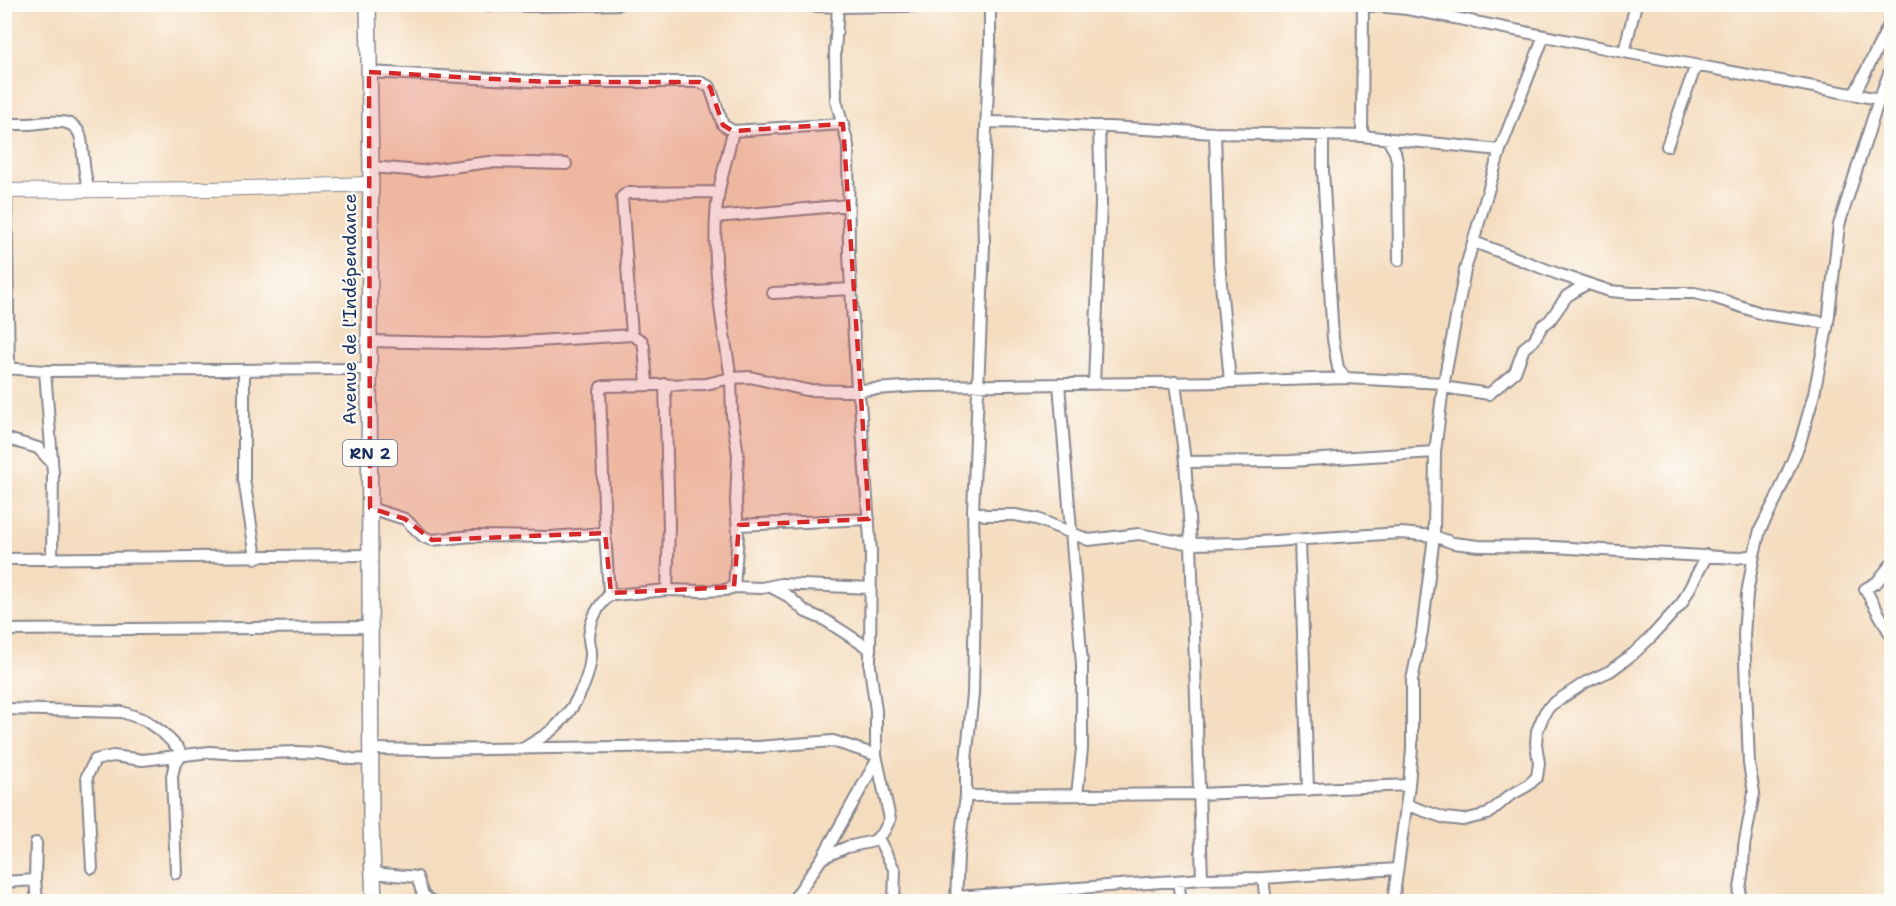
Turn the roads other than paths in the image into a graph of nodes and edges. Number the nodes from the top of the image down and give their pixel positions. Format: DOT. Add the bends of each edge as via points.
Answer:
graph roads {
  1 [pos="368,4"];
  2 [pos="426,4"];
  3 [pos="620,4"];
  4 [pos="781,4"];
  5 [pos="1024,4"];
  6 [pos="1358,4"];
  7 [pos="1636,4"];
  8 [pos="990,5"];
  9 [pos="1363,5"];
  10 [pos="838,7"];
  11 [pos="1892,19"];
  12 [pos="1544,36"];
  13 [pos="1624,52"];
  14 [pos="1696,65"];
  15 [pos="1892,66"];
  16 [pos="369,72"];
  17 [pos="1855,93"];
  18 [pos="1879,99"];
  19 [pos="987,123"];
  20 [pos="4,124"];
  21 [pos="843,124"];
  22 [pos="1099,126"];
  23 [pos="733,131"];
  24 [pos="1215,133"];
  25 [pos="1323,135"];
  26 [pos="1362,136"];
  27 [pos="1387,138"];
  28 [pos="1667,146"];
  29 [pos="1500,150"];
  30 [pos="566,164"];
  31 [pos="371,167"];
  32 [pos="370,184"];
  33 [pos="89,190"];
  34 [pos="5,191"];
  35 [pos="719,192"];
  36 [pos="849,205"];
  37 [pos="716,217"];
  38 [pos="1474,242"];
  39 [pos="1400,260"];
  40 [pos="1586,284"];
  41 [pos="851,289"];
  42 [pos="773,293"];
  43 [pos="1828,323"];
  44 [pos="632,335"];
  45 [pos="369,341"];
  46 [pos="7,368"];
  47 [pos="369,369"];
  48 [pos="45,370"];
  49 [pos="244,371"];
  50 [pos="731,378"];
  51 [pos="1345,378"];
  52 [pos="1175,382"];
  53 [pos="1230,382"];
  54 [pos="647,384"];
  55 [pos="665,384"];
  56 [pos="1059,384"];
  57 [pos="1094,384"];
  58 [pos="1444,385"];
  59 [pos="978,387"];
  60 [pos="857,389"];
  61 [pos="4,438"];
  62 [pos="1435,452"];
  63 [pos="1185,462"];
  64 [pos="52,463"];
  65 [pos="370,508"];
  66 [pos="973,511"];
  67 [pos="869,519"];
  68 [pos="739,525"];
  69 [pos="1073,532"];
  70 [pos="605,533"];
  71 [pos="1434,536"];
  72 [pos="1300,540"];
  73 [pos="1191,543"];
  74 [pos="370,555"];
  75 [pos="1707,555"];
  76 [pos="1754,555"];
  77 [pos="256,558"];
  78 [pos="4,559"];
  79 [pos="52,559"];
  80 [pos="1892,563"];
  81 [pos="734,587"];
  82 [pos="771,587"];
  83 [pos="872,588"];
  84 [pos="667,590"];
  85 [pos="611,593"];
  86 [pos="370,627"];
  87 [pos="4,630"];
  88 [pos="1892,637"];
  89 [pos="870,649"];
  90 [pos="4,709"];
  91 [pos="522,749"];
  92 [pos="371,754"];
  93 [pos="182,756"];
  94 [pos="877,758"];
  95 [pos="880,777"];
  96 [pos="866,779"];
  97 [pos="1409,785"];
  98 [pos="1308,790"];
  99 [pos="1199,794"];
  100 [pos="1077,795"];
  101 [pos="966,796"];
  102 [pos="1407,805"];
  103 [pos="878,838"];
  104 [pos="36,843"];
  105 [pos="822,858"];
  106 [pos="92,868"];
  107 [pos="1397,869"];
  108 [pos="176,873"];
  109 [pos="372,873"];
  110 [pos="1263,878"];
  111 [pos="1202,879"];
  112 [pos="34,880"];
  113 [pos="1178,881"];
  114 [pos="4,882"];
  115 [pos="956,899"];
  116 [pos="37,902"];
  117 [pos="374,902"];
  118 [pos="432,902"];
  119 [pos="792,902"];
  120 [pos="894,902"];
  121 [pos="1181,902"];
  122 [pos="1266,902"];
  123 [pos="1393,902"];
  124 [pos="1738,902"];
  1 -- 16 [label="main road, Avenue de l'Indépendance / RN 2"];
  2 -- 3 [label="street"];
  4 -- 10 [label="street"];
  5 -- 8 [label="street"];
  6 -- 9 [label="street"];
  7 -- 13 [label="street"];
  8 -- 10 [label="street"];
  8 -- 19 [label="street"];
  9 -- 12 [label="street" via="1407,9"];
  9 -- 26 [label="street"];
  10 -- 21 [label="street" via="836,100"];
  11 -- 17 [label="street"];
  12 -- 13 [label="street"];
  12 -- 29 [label="street"];
  13 -- 14 [label="street"];
  14 -- 17 [label="street"];
  14 -- 28 [label="street"];
  15 -- 18 [label="street"];
  16 -- 23 [label="street" via="548,82 700,82 710,87 723,125"];
  16 -- 31 [label="main road, Avenue de l'Indépendance / RN 2"];
  17 -- 18 [label="street"];
  18 -- 43 [label="street" via="1839,225"];
  19 -- 22 [label="street"];
  19 -- 59 [label="street"];
  20 -- 33 [label="street" via="57,120 74,126 81,136"];
  21 -- 23 [label="street"];
  21 -- 36 [label="street" via="848,145"];
  22 -- 24 [label="street"];
  22 -- 57 [label="street" via="1101,203"];
  23 -- 35 [label="street"];
  24 -- 25 [label="street"];
  24 -- 53 [label="street" via="1219,262"];
  25 -- 26 [label="street"];
  25 -- 51 [label="street" via="1333,339 1338,368"];
  26 -- 27 [label="street"];
  27 -- 29 [label="street"];
  27 -- 39 [label="street" via="1398,166"];
  29 -- 38 [label="street"];
  30 -- 31 [label="street" via="489,162 422,171"];
  31 -- 32 [label="main road, Avenue de l'Indépendance / RN 2"];
  32 -- 33 [label="street"];
  32 -- 45 [label="main road, Avenue de l'Indépendance / RN 2"];
  33 -- 34 [label="street"];
  34 -- 46 [label="street"];
  35 -- 37 [label="street"];
  35 -- 44 [label="street" via="627,193 622,197"];
  36 -- 37 [label="street"];
  36 -- 41 [label="street"];
  37 -- 50 [label="street" via="718,298"];
  38 -- 40 [label="street"];
  38 -- 58 [label="street" via="1465,270"];
  40 -- 43 [label="street" via="1632,293 1694,293 1763,314"];
  40 -- 58 [label="street" via="1567,296 1524,348 1515,372 1489,394"];
  41 -- 42 [label="street"];
  41 -- 60 [label="street"];
  43 -- 76 [label="street" via="1800,443 1760,530"];
  44 -- 45 [label="street" via="488,344"];
  44 -- 54 [label="street" via="644,347"];
  45 -- 47 [label="main road, Avenue de l'Indépendance / RN 2"];
  46 -- 48 [label="street"];
  47 -- 49 [label="street"];
  47 -- 65 [label="main road, Avenue de l'Indépendance / RN 2"];
  48 -- 49 [label="street"];
  48 -- 64 [label="street"];
  49 -- 77 [label="street" via="244,479"];
  50 -- 55 [label="street" via="706,384"];
  50 -- 60 [label="street" via="750,377 806,390"];
  50 -- 68 [label="street"];
  51 -- 53 [label="street"];
  51 -- 58 [label="street"];
  52 -- 53 [label="street"];
  52 -- 57 [label="street"];
  52 -- 63 [label="street"];
  54 -- 55 [label="street"];
  54 -- 70 [label="street" via="604,386 600,391"];
  55 -- 84 [label="street"];
  56 -- 57 [label="street"];
  56 -- 59 [label="street"];
  56 -- 69 [label="street"];
  58 -- 62 [label="street"];
  59 -- 60 [label="street"];
  59 -- 66 [label="street"];
  60 -- 67 [label="street"];
  61 -- 64 [label="street" via="38,448"];
  62 -- 63 [label="street" via="1290,461"];
  62 -- 71 [label="street"];
  63 -- 73 [label="street"];
  64 -- 79 [label="street"];
  65 -- 70 [label="street" via="405,519 432,540"];
  65 -- 74 [label="main road, Avenue de l'Indépendance / RN 2"];
  66 -- 69 [label="street" via="1037,519"];
  66 -- 101 [label="street" via="973,694"];
  67 -- 68 [label="street"];
  67 -- 83 [label="street"];
  68 -- 81 [label="street"];
  69 -- 73 [label="street" via="1089,540 1139,534"];
  69 -- 100 [label="street" via="1082,664 1082,749"];
  70 -- 85 [label="street"];
  71 -- 72 [label="street" via="1401,533"];
  71 -- 75 [label="street" via="1479,546"];
  71 -- 97 [label="street" via="1412,680"];
  72 -- 73 [label="street"];
  72 -- 98 [label="street"];
  73 -- 99 [label="street"];
  74 -- 77 [label="street"];
  74 -- 86 [label="main road, Avenue de l'Indépendance / RN 2"];
  75 -- 76 [label="street"];
  75 -- 102 [label="street" via="1682,603 1652,636 1633,654 1545,712 1537,731 1537,777 1527,786 1488,813 1462,820"];
  76 -- 124 [label="street" via="1744,635 1749,764 1754,793"];
  77 -- 79 [label="street"];
  78 -- 79 [label="street"];
  80 -- 88 [label="street" via="1877,582 1865,589"];
  81 -- 82 [label="street"];
  81 -- 84 [label="street"];
  82 -- 83 [label="street" via="781,584"];
  82 -- 89 [label="street"];
  83 -- 89 [label="street"];
  84 -- 85 [label="street"];
  85 -- 91 [label="street" via="596,611 589,639 590,664 578,697 552,731"];
  86 -- 87 [label="street"];
  86 -- 92 [label="main road, Avenue de l'Indépendance / RN 2"];
  89 -- 94 [label="street"];
  90 -- 93 [label="street" via="122,712 145,720 163,733"];
  91 -- 92 [label="street"];
  91 -- 94 [label="street" via="758,747 833,741"];
  92 -- 93 [label="street" via="352,759 296,752 210,752"];
  92 -- 109 [label="main road, Avenue de l'Indépendance / RN 2"];
  93 -- 106 [label="street" via="143,760 113,756 95,760 87,776"];
  93 -- 108 [label="street" via="175,763 172,776"];
  94 -- 95 [label="street"];
  94 -- 96 [label="street"];
  95 -- 96 [label="street"];
  95 -- 103 [label="street" via="890,819"];
  96 -- 105 [label="street"];
  97 -- 98 [label="street"];
  97 -- 102 [label="street"];
  98 -- 99 [label="street"];
  99 -- 100 [label="street"];
  99 -- 111 [label="street"];
  100 -- 101 [label="street"];
  101 -- 115 [label="street"];
  102 -- 107 [label="street"];
  103 -- 105 [label="street"];
  103 -- 120 [label="street" via="895,871"];
  104 -- 112 [label="street"];
  105 -- 119 [label="street"];
  107 -- 110 [label="street"];
  107 -- 123 [label="street"];
  109 -- 117 [label="main road, Avenue de l'Indépendance / RN 2"];
  109 -- 118 [label="street" via="417,877 423,895"];
  110 -- 111 [label="street"];
  110 -- 122 [label="street"];
  111 -- 113 [label="street"];
  112 -- 114 [label="street"];
  112 -- 116 [label="street"];
  113 -- 115 [label="street"];
  113 -- 121 [label="street"];
}
